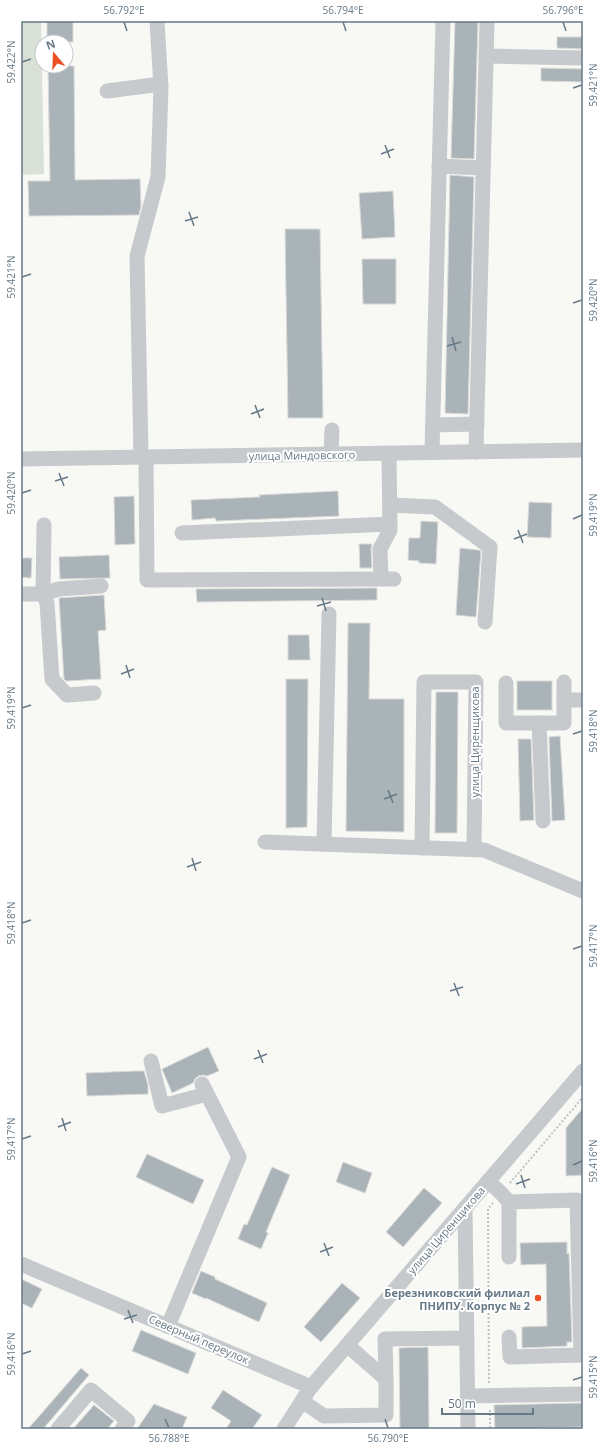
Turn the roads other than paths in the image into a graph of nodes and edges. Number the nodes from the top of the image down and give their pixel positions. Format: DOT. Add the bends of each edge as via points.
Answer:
graph roads {
  1 [pos="157,21"];
  2 [pos="443,21"];
  3 [pos="487,21"];
  4 [pos="486,56"];
  5 [pos="583,58"];
  6 [pos="161,84"];
  7 [pos="107,91"];
  8 [pos="439,166"];
  9 [pos="483,168"];
  10 [pos="477,424"];
  11 [pos="433,425"];
  12 [pos="332,430"];
  13 [pos="583,450"];
  14 [pos="432,452"];
  15 [pos="476,452"];
  16 [pos="389,453"];
  17 [pos="331,454"];
  18 [pos="143,457"];
  19 [pos="21,459"];
  20 [pos="390,505"];
  21 [pos="390,524"];
  22 [pos="44,525"];
  23 [pos="182,533"];
  24 [pos="101,586"];
  25 [pos="21,594"];
  26 [pos="43,594"];
  27 [pos="329,614"];
  28 [pos="485,622"];
  29 [pos="564,682"];
  30 [pos="506,683"];
  31 [pos="94,693"];
  32 [pos="564,700"];
  33 [pos="583,700"];
  34 [pos="539,723"];
  35 [pos="543,821"];
  36 [pos="265,842"];
  37 [pos="324,844"];
  38 [pos="422,848"];
  39 [pos="474,850"];
  40 [pos="583,890"];
  41 [pos="151,1061"];
  42 [pos="583,1071"];
  43 [pos="488,1181"];
  44 [pos="505,1198"];
  45 [pos="465,1208"];
  46 [pos="509,1257"];
  47 [pos="21,1264"];
  48 [pos="168,1326"];
  49 [pos="509,1337"];
  50 [pos="467,1338"];
  51 [pos="347,1345"];
  52 [pos="386,1379"];
  53 [pos="311,1387"];
  54 [pos="583,1394"];
  55 [pos="468,1396"];
  56 [pos="302,1401"];
  57 [pos="58,1429"];
  58 [pos="122,1429"];
  59 [pos="284,1429"];
  60 [pos="468,1429"];
  1 -- 6 [label="street"];
  2 -- 8 [label="street"];
  3 -- 4 [label="street"];
  4 -- 5 [label="street"];
  4 -- 9 [label="street"];
  6 -- 7 [label="street"];
  6 -- 18 [label="street" via="158,177 137,256"];
  8 -- 9 [label="street"];
  8 -- 11 [label="street"];
  9 -- 10 [label="street"];
  10 -- 11 [label="street"];
  10 -- 15 [label="street"];
  11 -- 14 [label="street"];
  12 -- 17 [label="street"];
  13 -- 15 [label="street, улица Миндовского"];
  14 -- 15 [label="street, улица Миндовского"];
  14 -- 16 [label="street, улица Миндовского"];
  16 -- 17 [label="street, улица Миндовского"];
  16 -- 20 [label="street"];
  17 -- 18 [label="street, улица Миндовского"];
  18 -- 19 [label="street, улица Миндовского"];
  18 -- 21 [label="street" via="147,580 388,579 380,549 390,530"];
  20 -- 21 [label="street"];
  20 -- 28 [label="street" via="435,507 490,547"];
  21 -- 23 [label="street"];
  22 -- 26 [label="street"];
  24 -- 26 [label="street" via="59,589"];
  25 -- 26 [label="street"];
  26 -- 31 [label="street" via="47,603 52,679 67,695"];
  27 -- 37 [label="street"];
  29 -- 32 [label="street"];
  30 -- 34 [label="street" via="506,723"];
  32 -- 33 [label="street"];
  32 -- 34 [label="street" via="564,723"];
  34 -- 35 [label="street"];
  36 -- 37 [label="street"];
  37 -- 38 [label="street"];
  38 -- 39 [label="street"];
  38 -- 39 [label="street, улица Циренщикова" via="424,682 476,682"];
  39 -- 40 [label="street" via="484,850"];
  41 -- 48 [label="street" via="162,1106 205,1089 239,1157"];
  42 -- 43 [label="street, улица Циренщикова"];
  43 -- 44 [label="street"];
  43 -- 45 [label="street, улица Циренщикова"];
  44 -- 46 [label="street"];
  44 -- 49 [label="street" via="577,1200 581,1355 510,1357"];
  45 -- 50 [label="street"];
  45 -- 51 [label="street, улица Циренщикова"];
  47 -- 48 [label="street, Северный переулок"];
  48 -- 53 [label="street, Северный переулок"];
  50 -- 52 [label="street" via="385,1339"];
  50 -- 55 [label="street"];
  51 -- 52 [label="street"];
  51 -- 53 [label="street, улица Циренщикова"];
  52 -- 56 [label="street" via="386,1415 324,1416"];
  53 -- 56 [label="street, улица Циренщикова"];
  54 -- 55 [label="street"];
  55 -- 60 [label="street"];
  56 -- 59 [label="street, улица Циренщикова"];
  57 -- 58 [label="street" via="91,1390 128,1421"];
}
